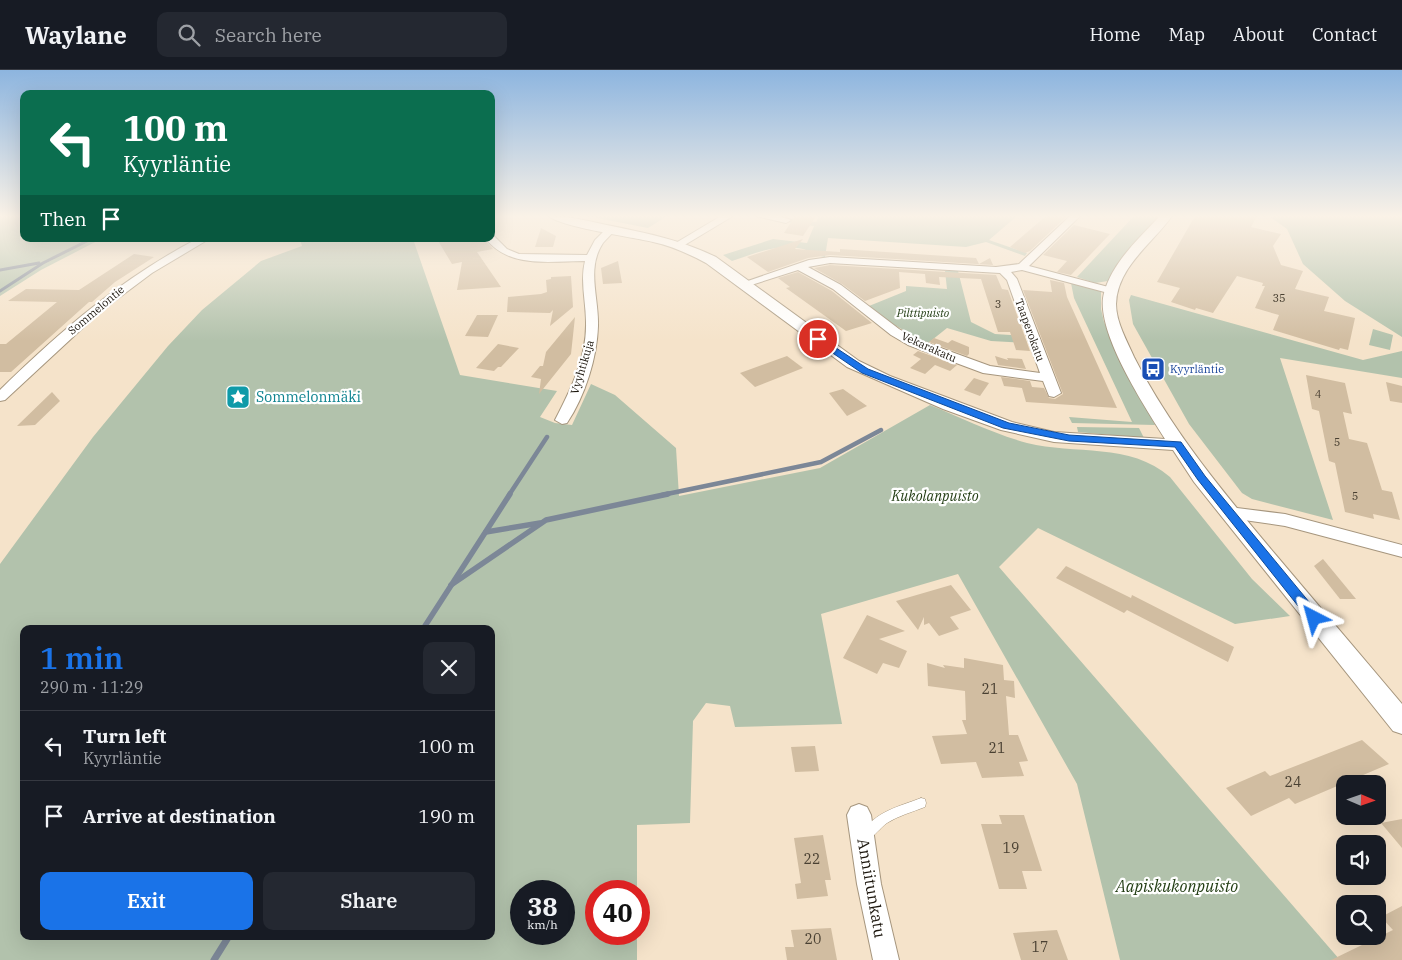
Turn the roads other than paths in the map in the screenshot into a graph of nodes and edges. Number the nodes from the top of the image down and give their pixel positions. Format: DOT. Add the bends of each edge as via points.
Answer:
graph roads {
  1 [pos="170,258"];
  2 [pos="573,258"];
  3 [pos="590,258"];
  4 [pos="706,258"];
  5 [pos="1031,258"];
  6 [pos="1130,258"];
  7 [pos="1022,266"];
  8 [pos="799,267"];
  9 [pos="1003,270"];
  10 [pos="746,284"];
  11 [pos="1112,291"];
  12 [pos="1048,378"];
  13 [pos="1054,393"];
  14 [pos="0,397"];
  15 [pos="562,420"];
  16 [pos="1178,444"];
  17 [pos="1229,513"];
  18 [pos="1402,551"];
  19 [pos="1402,723"];
  20 [pos="921,803"];
  21 [pos="859,816"];
  22 [pos="863,842"];
  23 [pos="886,960"];
  1 -- 14 [label="street, Sommelontie" via="122,289 75,327"];
  2 -- 3 [label="street"];
  3 -- 15 [label="street, Vyyhtikuja" via="587,277 594,315 591,343 574,398"];
  4 -- 10 [label="street"];
  5 -- 7 [label="street"];
  6 -- 11 [label="street"];
  7 -- 9 [label="street"];
  7 -- 11 [label="street"];
  8 -- 9 [label="street" via="830,260"];
  8 -- 10 [label="street"];
  8 -- 12 [label="street, Vekarakatu" via="837,286 912,342 988,370"];
  9 -- 12 [label="street, Taaperokatu" via="1012,279"];
  10 -- 16 [label="street" via="865,371 983,418 1054,436"];
  11 -- 16 [label="street" via="1109,311 1115,332"];
  12 -- 13 [label="street, Taaperokatu"];
  16 -- 17 [label="street"];
  17 -- 18 [label="street" via="1285,520"];
  17 -- 19 [label="street"];
  20 -- 22 [label="lane" via="888,815 874,824"];
  21 -- 22 [label="street, Anniitunkatu"];
  22 -- 23 [label="street, Anniitunkatu"];
}
